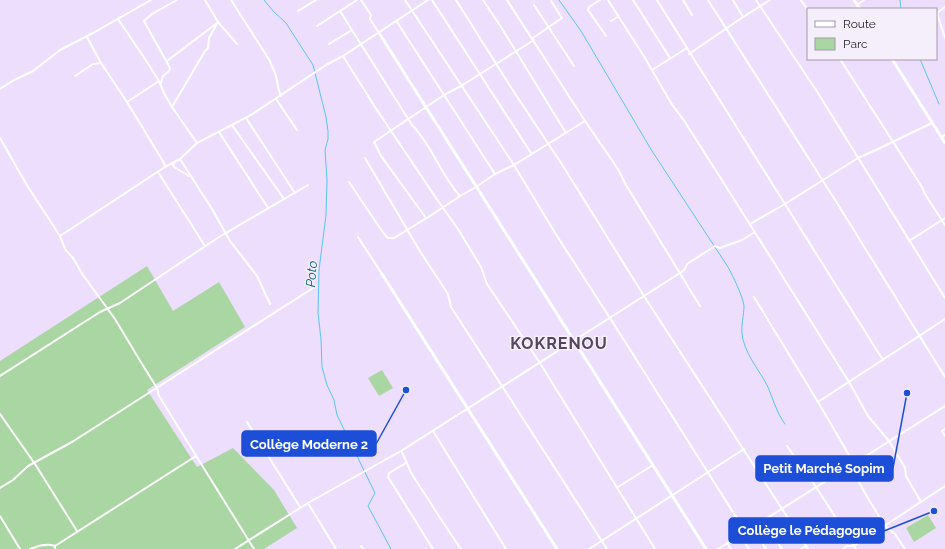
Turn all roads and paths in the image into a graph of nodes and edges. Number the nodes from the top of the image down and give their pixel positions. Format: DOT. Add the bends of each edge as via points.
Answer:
graph roads {
  1 [pos="151,0"];
  2 [pos="177,0"];
  3 [pos="205,0"];
  4 [pos="231,0"];
  5 [pos="316,0"];
  6 [pos="357,0"];
  7 [pos="361,0"];
  8 [pos="405,0"];
  9 [pos="428,0"];
  10 [pos="432,0"];
  11 [pos="456,0"];
  12 [pos="483,0"];
  13 [pos="507,0"];
  14 [pos="551,0"];
  15 [pos="600,0"];
  16 [pos="608,0"];
  17 [pos="633,0"];
  18 [pos="656,0"];
  19 [pos="683,0"];
  20 [pos="708,0"];
  21 [pos="733,0"];
  22 [pos="756,0"];
  23 [pos="770,0"];
  24 [pos="854,0"];
  25 [pos="864,0"];
  26 [pos="534,5"];
  27 [pos="857,5"];
  28 [pos="760,6"];
  29 [pos="945,7"];
  30 [pos="859,8"];
  31 [pos="298,11"];
  32 [pos="340,11"];
  33 [pos="412,12"];
  34 [pos="692,15"];
  35 [pos="619,16"];
  36 [pos="743,17"];
  37 [pos="118,19"];
  38 [pos="611,21"];
  39 [pos="218,22"];
  40 [pos="397,22"];
  41 [pos="316,26"];
  42 [pos="548,28"];
  43 [pos="726,29"];
  44 [pos="352,30"];
  45 [pos="379,33"];
  46 [pos="606,36"];
  47 [pos="86,37"];
  48 [pos="945,38"];
  49 [pos="533,39"];
  50 [pos="237,44"];
  51 [pos="329,44"];
  52 [pos="361,44"];
  53 [pos="687,48"];
  54 [pos="516,50"];
  55 [pos="689,54"];
  56 [pos="343,56"];
  57 [pos="670,58"];
  58 [pos="841,60"];
  59 [pos="893,60"];
  60 [pos="101,62"];
  61 [pos="166,62"];
  62 [pos="496,63"];
  63 [pos="574,66"];
  64 [pos="652,70"];
  65 [pos="480,74"];
  66 [pos="75,76"];
  67 [pos="159,81"];
  68 [pos="161,85"];
  69 [pos="461,86"];
  70 [pos="0,89"];
  71 [pos="444,95"];
  72 [pos="281,96"];
  73 [pos="276,99"];
  74 [pos="127,102"];
  75 [pos="172,107"];
  76 [pos="427,107"];
  77 [pos="246,118"];
  78 [pos="409,119"];
  79 [pos="585,121"];
  80 [pos="932,122"];
  81 [pos="232,125"];
  82 [pos="297,130"];
  83 [pos="390,130"];
  84 [pos="219,132"];
  85 [pos="566,133"];
  86 [pos="945,135"];
  87 [pos="941,137"];
  88 [pos="0,138"];
  89 [pos="893,142"];
  90 [pos="197,143"];
  91 [pos="945,143"];
  92 [pos="548,144"];
  93 [pos="532,154"];
  94 [pos="365,158"];
  95 [pos="858,158"];
  96 [pos="180,159"];
  97 [pos="176,161"];
  98 [pos="514,165"];
  99 [pos="165,167"];
  100 [pos="158,172"];
  101 [pos="495,174"];
  102 [pos="190,176"];
  103 [pos="822,180"];
  104 [pos="348,182"];
  105 [pos="308,185"];
  106 [pos="476,187"];
  107 [pos="295,193"];
  108 [pos="460,196"];
  109 [pos="284,199"];
  110 [pos="785,204"];
  111 [pos="443,207"];
  112 [pos="268,208"];
  113 [pos="426,218"];
  114 [pos="945,218"];
  115 [pos="942,220"];
  116 [pos="750,224"];
  117 [pos="945,225"];
  118 [pos="407,229"];
  119 [pos="755,232"];
  120 [pos="225,234"];
  121 [pos="60,236"];
  122 [pos="358,237"];
  123 [pos="910,241"];
  124 [pos="205,246"];
  125 [pos="680,273"];
  126 [pos="382,274"];
  127 [pos="313,288"];
  128 [pos="644,296"];
  129 [pos="754,297"];
  130 [pos="945,298"];
  131 [pos="270,304"];
  132 [pos="700,306"];
  133 [pos="107,309"];
  134 [pos="610,318"];
  135 [pos="945,319"];
  136 [pos="919,336"];
  137 [pos="574,340"];
  138 [pos="883,360"];
  139 [pos="540,363"];
  140 [pos="0,376"];
  141 [pos="945,377"];
  142 [pos="849,382"];
  143 [pos="503,386"];
  144 [pos="158,388"];
  145 [pos="818,402"];
  146 [pos="945,406"];
  147 [pos="468,408"];
  148 [pos="0,414"];
  149 [pos="247,422"];
  150 [pos="945,429"];
  151 [pos="432,431"];
  152 [pos="945,436"];
  153 [pos="888,441"];
  154 [pos="787,446"];
  155 [pos="744,449"];
  156 [pos="401,451"];
  157 [pos="196,456"];
  158 [pos="406,463"];
  159 [pos="853,463"];
  160 [pos="35,464"];
  161 [pos="653,465"];
  162 [pos="708,472"];
  163 [pos="945,486"];
  164 [pos="618,487"];
  165 [pos="816,487"];
  166 [pos="0,488"];
  167 [pos="672,495"];
  168 [pos="308,502"];
  169 [pos="921,502"];
  170 [pos="300,507"];
  171 [pos="782,509"];
  172 [pos="0,516"];
  173 [pos="637,519"];
  174 [pos="763,520"];
  175 [pos="885,526"];
  176 [pos="752,527"];
  177 [pos="77,531"];
  178 [pos="745,531"];
  179 [pos="740,534"];
  180 [pos="248,540"];
  181 [pos="602,541"];
  182 [pos="727,543"];
  183 [pos="361,546"];
  184 [pos="806,546"];
  185 [pos="854,546"];
  186 [pos="55,548"];
  187 [pos="20,549"];
  188 [pos="30,549"];
  189 [pos="235,549"];
  190 [pos="254,549"];
  191 [pos="336,549"];
  192 [pos="363,549"];
  193 [pos="433,549"];
  194 [pos="461,549"];
  195 [pos="506,549"];
  196 [pos="557,549"];
  197 [pos="588,549"];
  198 [pos="607,549"];
  199 [pos="655,549"];
  200 [pos="706,549"];
  201 [pos="718,549"];
  202 [pos="731,549"];
  203 [pos="749,549"];
  204 [pos="766,549"];
  205 [pos="782,549"];
  206 [pos="802,549"];
  207 [pos="808,549"];
  208 [pos="843,549"];
  209 [pos="856,549"];
  210 [pos="905,549"];
  1 -- 37 [label="street"];
  2 -- 61 [label="street" via="144,21"];
  3 -- 39 [label="street"];
  4 -- 72 [label="street" via="270,62"];
  5 -- 31 [label="street"];
  6 -- 32 [label="street"];
  7 -- 45 [label="street"];
  8 -- 33 [label="street"];
  9 -- 33 [label="street"];
  10 -- 65 [label="street"];
  11 -- 62 [label="street"];
  12 -- 54 [label="street"];
  13 -- 49 [label="street"];
  14 -- 42 [label="street" via="562,18"];
  15 -- 46 [label="street" via="588,10"];
  16 -- 35 [label="street"];
  17 -- 57 [label="street"];
  18 -- 53 [label="street"];
  19 -- 34 [label="street"];
  20 -- 43 [label="street"];
  21 -- 36 [label="street"];
  22 -- 28 [label="street"];
  23 -- 28 [label="street"];
  24 -- 27 [label="street"];
  25 -- 27 [label="street"];
  26 -- 42 [label="street"];
  27 -- 30 [label="street"];
  28 -- 36 [label="street"];
  28 -- 95 [label="street"];
  29 -- 48 [label="street" via="937,13"];
  32 -- 41 [label="street"];
  32 -- 44 [label="street"];
  33 -- 40 [label="street"];
  33 -- 69 [label="street"];
  35 -- 38 [label="street"];
  35 -- 64 [label="street"];
  36 -- 43 [label="street"];
  37 -- 47 [label="street"];
  37 -- 67 [label="street"];
  39 -- 50 [label="street"];
  39 -- 61 [label="street"];
  39 -- 75 [label="street" via="208,48"];
  40 -- 45 [label="street"];
  40 -- 71 [label="street"];
  42 -- 49 [label="street"];
  42 -- 63 [label="street"];
  43 -- 55 [label="street"];
  43 -- 103 [label="street"];
  44 -- 51 [label="street"];
  44 -- 52 [label="street"];
  45 -- 52 [label="street"];
  45 -- 76 [label="street"];
  47 -- 60 [label="street"];
  47 -- 70 [label="street" via="60,50 33,71"];
  49 -- 54 [label="street"];
  49 -- 79 [label="street"];
  52 -- 56 [label="street"];
  52 -- 78 [label="street"];
  53 -- 55 [label="street"];
  53 -- 57 [label="street"];
  54 -- 62 [label="street"];
  54 -- 85 [label="street"];
  55 -- 110 [label="street"];
  56 -- 72 [label="street"];
  56 -- 83 [label="street"];
  57 -- 64 [label="street"];
  58 -- 89 [label="street"];
  59 -- 80 [label="street"];
  60 -- 66 [label="street" via="93,64"];
  60 -- 74 [label="street"];
  61 -- 68 [label="street" via="170,68 162,76"];
  62 -- 65 [label="street"];
  62 -- 92 [label="street"];
  64 -- 116 [label="street"];
  65 -- 69 [label="street"];
  65 -- 93 [label="street"];
  67 -- 68 [label="street"];
  67 -- 74 [label="street"];
  68 -- 75 [label="street"];
  69 -- 71 [label="street"];
  69 -- 98 [label="street"];
  71 -- 76 [label="street"];
  71 -- 101 [label="street"];
  72 -- 73 [label="street"];
  73 -- 77 [label="street"];
  73 -- 82 [label="street"];
  74 -- 99 [label="street"];
  75 -- 90 [label="street"];
  76 -- 78 [label="street"];
  76 -- 106 [label="street"];
  77 -- 81 [label="street"];
  77 -- 107 [label="street"];
  78 -- 83 [label="street"];
  78 -- 108 [label="street"];
  79 -- 85 [label="street"];
  79 -- 125 [label="street" via="618,169"];
  80 -- 87 [label="street"];
  80 -- 89 [label="street"];
  81 -- 84 [label="street"];
  81 -- 109 [label="street"];
  83 -- 111 [label="street"];
  83 -- 113 [label="street" via="374,142 381,156"];
  84 -- 90 [label="street"];
  84 -- 112 [label="street"];
  85 -- 92 [label="street"];
  86 -- 87 [label="street"];
  87 -- 91 [label="street"];
  88 -- 121 [label="street"];
  89 -- 95 [label="street"];
  89 -- 115 [label="street"];
  90 -- 96 [label="street"];
  92 -- 93 [label="street"];
  92 -- 128 [label="street"];
  93 -- 98 [label="street"];
  94 -- 118 [label="street"];
  95 -- 103 [label="street"];
  95 -- 123 [label="street"];
  96 -- 97 [label="street"];
  96 -- 102 [label="street"];
  97 -- 99 [label="street"];
  97 -- 102 [label="street" via="174,168"];
  98 -- 101 [label="street"];
  98 -- 134 [label="street"];
  99 -- 100 [label="street"];
  100 -- 121 [label="street"];
  100 -- 124 [label="street"];
  101 -- 106 [label="street"];
  102 -- 120 [label="street"];
  103 -- 110 [label="street"];
  103 -- 136 [label="street"];
  104 -- 118 [label="street" via="388,238 394,238"];
  105 -- 107 [label="street"];
  106 -- 108 [label="street"];
  106 -- 137 [label="street"];
  107 -- 109 [label="street"];
  108 -- 111 [label="street"];
  109 -- 112 [label="street"];
  110 -- 116 [label="street"];
  110 -- 138 [label="street"];
  111 -- 113 [label="street"];
  111 -- 139 [label="street" via="481,267 487,284"];
  112 -- 120 [label="street"];
  113 -- 118 [label="street"];
  114 -- 115 [label="street"];
  115 -- 117 [label="street"];
  115 -- 123 [label="street"];
  116 -- 119 [label="street"];
  118 -- 143 [label="street" via="448,294 451,307"];
  119 -- 125 [label="street" via="726,247 712,248 688,264"];
  119 -- 142 [label="street"];
  120 -- 124 [label="street"];
  120 -- 131 [label="street" via="257,276"];
  121 -- 133 [label="street" via="65,250"];
  122 -- 126 [label="street"];
  123 -- 130 [label="street"];
  124 -- 133 [label="street"];
  125 -- 128 [label="street"];
  125 -- 132 [label="street"];
  126 -- 147 [label="street"];
  127 -- 144 [label="street"];
  128 -- 134 [label="street"];
  128 -- 155 [label="street"];
  129 -- 145 [label="street"];
  133 -- 140 [label="street"];
  133 -- 144 [label="street"];
  134 -- 137 [label="street"];
  134 -- 162 [label="street"];
  135 -- 136 [label="street"];
  136 -- 138 [label="street"];
  136 -- 141 [label="street"];
  137 -- 139 [label="street"];
  137 -- 161 [label="street"];
  138 -- 142 [label="street"];
  139 -- 143 [label="street"];
  139 -- 164 [label="street"];
  142 -- 145 [label="street"];
  142 -- 153 [label="street" via="868,416"];
  143 -- 147 [label="street"];
  143 -- 181 [label="street"];
  144 -- 157 [label="street" via="159,396"];
  144 -- 160 [label="street"];
  145 -- 159 [label="street"];
  146 -- 153 [label="street"];
  147 -- 151 [label="street"];
  147 -- 196 [label="street"];
  148 -- 160 [label="street"];
  149 -- 170 [label="street"];
  150 -- 152 [label="street" via="942,432"];
  151 -- 156 [label="street"];
  151 -- 195 [label="street"];
  153 -- 159 [label="street"];
  153 -- 169 [label="street" via="905,468 906,476"];
  154 -- 165 [label="street"];
  155 -- 162 [label="street"];
  155 -- 171 [label="street"];
  156 -- 158 [label="street"];
  156 -- 168 [label="street"];
  157 -- 177 [label="street"];
  157 -- 180 [label="street"];
  158 -- 193 [label="street" via="388,477"];
  158 -- 194 [label="street"];
  159 -- 165 [label="street"];
  159 -- 175 [label="street" via="856,477"];
  160 -- 166 [label="street" via="28,466"];
  160 -- 177 [label="street"];
  161 -- 164 [label="street"];
  161 -- 167 [label="street"];
  162 -- 167 [label="street"];
  162 -- 178 [label="street"];
  163 -- 169 [label="street"];
  164 -- 173 [label="street"];
  165 -- 171 [label="street"];
  165 -- 185 [label="street"];
  167 -- 173 [label="street"];
  167 -- 200 [label="street"];
  168 -- 170 [label="street"];
  168 -- 191 [label="street"];
  169 -- 175 [label="street"];
  170 -- 180 [label="street"];
  171 -- 174 [label="street"];
  171 -- 184 [label="street"];
  172 -- 187 [label="street"];
  173 -- 181 [label="street"];
  173 -- 199 [label="street"];
  174 -- 176 [label="street"];
  174 -- 205 [label="street"];
  175 -- 185 [label="street"];
  175 -- 210 [label="street" via="895,534"];
  176 -- 178 [label="street"];
  176 -- 204 [label="street"];
  177 -- 186 [label="street"];
  178 -- 179 [label="street"];
  179 -- 182 [label="street"];
  179 -- 203 [label="street"];
  180 -- 189 [label="street"];
  180 -- 190 [label="street"];
  181 -- 197 [label="street"];
  181 -- 198 [label="street"];
  182 -- 201 [label="street"];
  182 -- 202 [label="street"];
  183 -- 192 [label="street"];
  184 -- 206 [label="street"];
  184 -- 207 [label="street"];
  185 -- 208 [label="street"];
  185 -- 209 [label="street"];
  186 -- 188 [label="street" via="49,544"];
}
